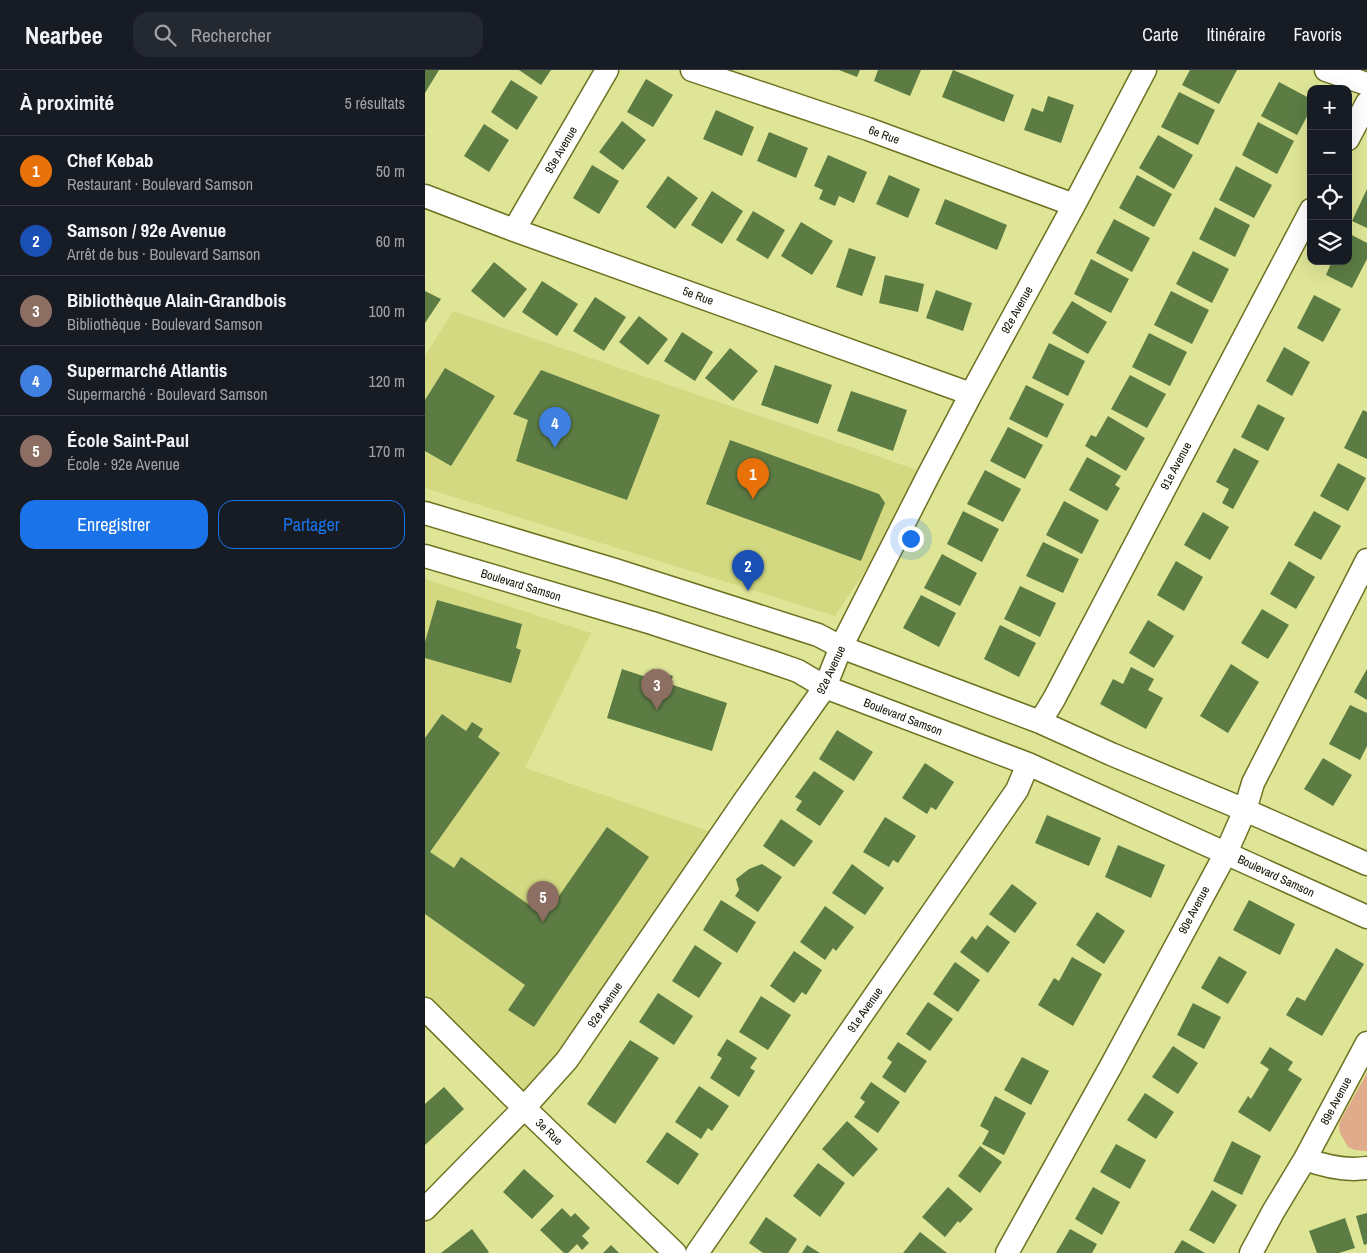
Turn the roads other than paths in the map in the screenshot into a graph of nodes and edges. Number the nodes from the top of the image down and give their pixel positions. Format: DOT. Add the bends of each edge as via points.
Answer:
graph roads {
  1 [pos="607,70"];
  2 [pos="693,70"];
  3 [pos="1145,70"];
  4 [pos="1326,70"];
  5 [pos="1367,84"];
  6 [pos="1367,103"];
  7 [pos="1352,131"];
  8 [pos="425,196"];
  9 [pos="1075,205"];
  10 [pos="1307,218"];
  11 [pos="514,230"];
  12 [pos="971,394"];
  13 [pos="425,513"];
  14 [pos="425,556"];
  15 [pos="1367,560"];
  16 [pos="841,648"];
  17 [pos="825,687"];
  18 [pos="1040,722"];
  19 [pos="1028,764"];
  20 [pos="1245,810"];
  21 [pos="1226,853"];
  22 [pos="1367,864"];
  23 [pos="1367,917"];
  24 [pos="425,1009"];
  25 [pos="1367,1043"];
  26 [pos="524,1108"];
  27 [pos="1305,1159"];
  28 [pos="1367,1168"];
  29 [pos="425,1209"];
  30 [pos="675,1253"];
  31 [pos="697,1253"];
  32 [pos="1007,1253"];
  33 [pos="1251,1253"];
  1 -- 11 [label="street, 93e Avenue"];
  2 -- 9 [label="street, 6e Rue" via="868,129"];
  3 -- 9 [label="street, 92e Avenue"];
  4 -- 5 [label="street"];
  6 -- 7 [label="street"];
  8 -- 11 [label="street, 5e Rue"];
  9 -- 12 [label="street, 92e Avenue"];
  10 -- 18 [label="street, 91e Avenue"];
  11 -- 12 [label="street, 5e Rue"];
  12 -- 16 [label="street, 92e Avenue"];
  13 -- 16 [label="street" via="818,635"];
  14 -- 17 [label="street, Boulevard Samson" via="763,659 798,671"];
  15 -- 20 [label="street, 90e Avenue" via="1253,783"];
  16 -- 17 [label="street, 92e Avenue"];
  16 -- 18 [label="street"];
  17 -- 19 [label="street, Boulevard Samson"];
  17 -- 26 [label="street, 92e Avenue" via="567,1060"];
  18 -- 20 [label="street"];
  19 -- 21 [label="street, Boulevard Samson"];
  19 -- 31 [label="street, 91e Avenue" via="1017,790"];
  20 -- 21 [label="street, 90e Avenue"];
  20 -- 22 [label="street"];
  21 -- 23 [label="street, Boulevard Samson"];
  21 -- 32 [label="street, 90e Avenue"];
  24 -- 26 [label="street, 3e Rue"];
  25 -- 27 [label="street, 89e Avenue"];
  26 -- 29 [label="street, 92e Avenue"];
  26 -- 30 [label="street, 3e Rue"];
  27 -- 28 [label="street" via="1337,1168"];
  27 -- 33 [label="street, 89e Avenue"];
}
